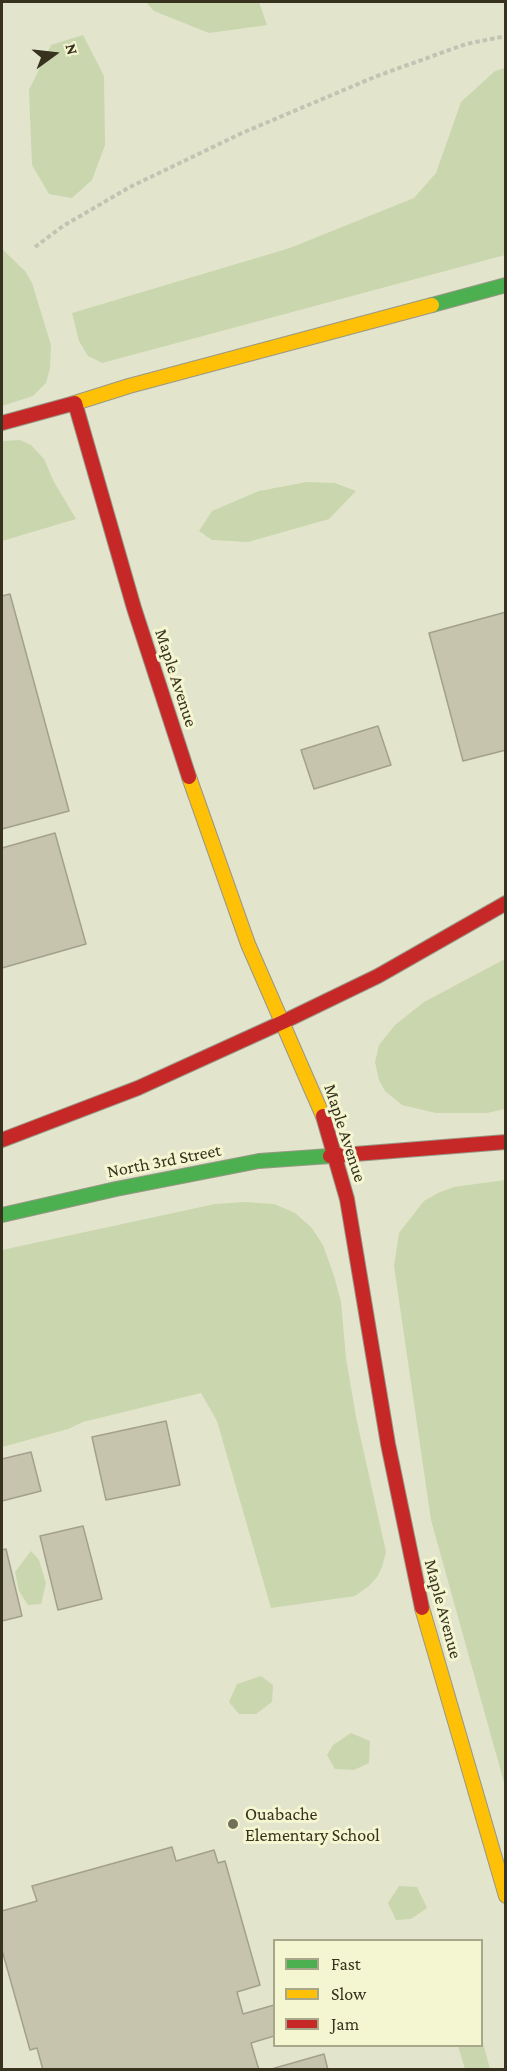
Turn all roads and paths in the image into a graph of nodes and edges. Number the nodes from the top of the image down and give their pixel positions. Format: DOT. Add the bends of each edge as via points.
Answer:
graph roads {
  1 [pos="506,36"];
  2 [pos="34,247"];
  3 [pos="506,285"];
  4 [pos="75,403"];
  5 [pos="2,423"];
  6 [pos="506,903"];
  7 [pos="283,1022"];
  8 [pos="2,1140"];
  9 [pos="506,1142"];
  10 [pos="335,1155"];
  11 [pos="2,1215"];
  12 [pos="506,1896"];
  1 -- 2 [label="path" via="466,44 376,75 242,133 130,186"];
  3 -- 4 [label="main road"];
  4 -- 5 [label="main road"];
  4 -- 7 [label="main road, Maple Avenue" via="190,783 248,944"];
  6 -- 7 [label="main road" via="378,976"];
  7 -- 8 [label="main road" via="138,1088"];
  7 -- 10 [label="main road, Maple Avenue" via="321,1108"];
  9 -- 10 [label="main road, North 3rd Street"];
  10 -- 11 [label="main road, North 3rd Street" via="260,1161"];
  10 -- 12 [label="main road, Maple Avenue" via="347,1199 388,1444 420,1601"];
}
